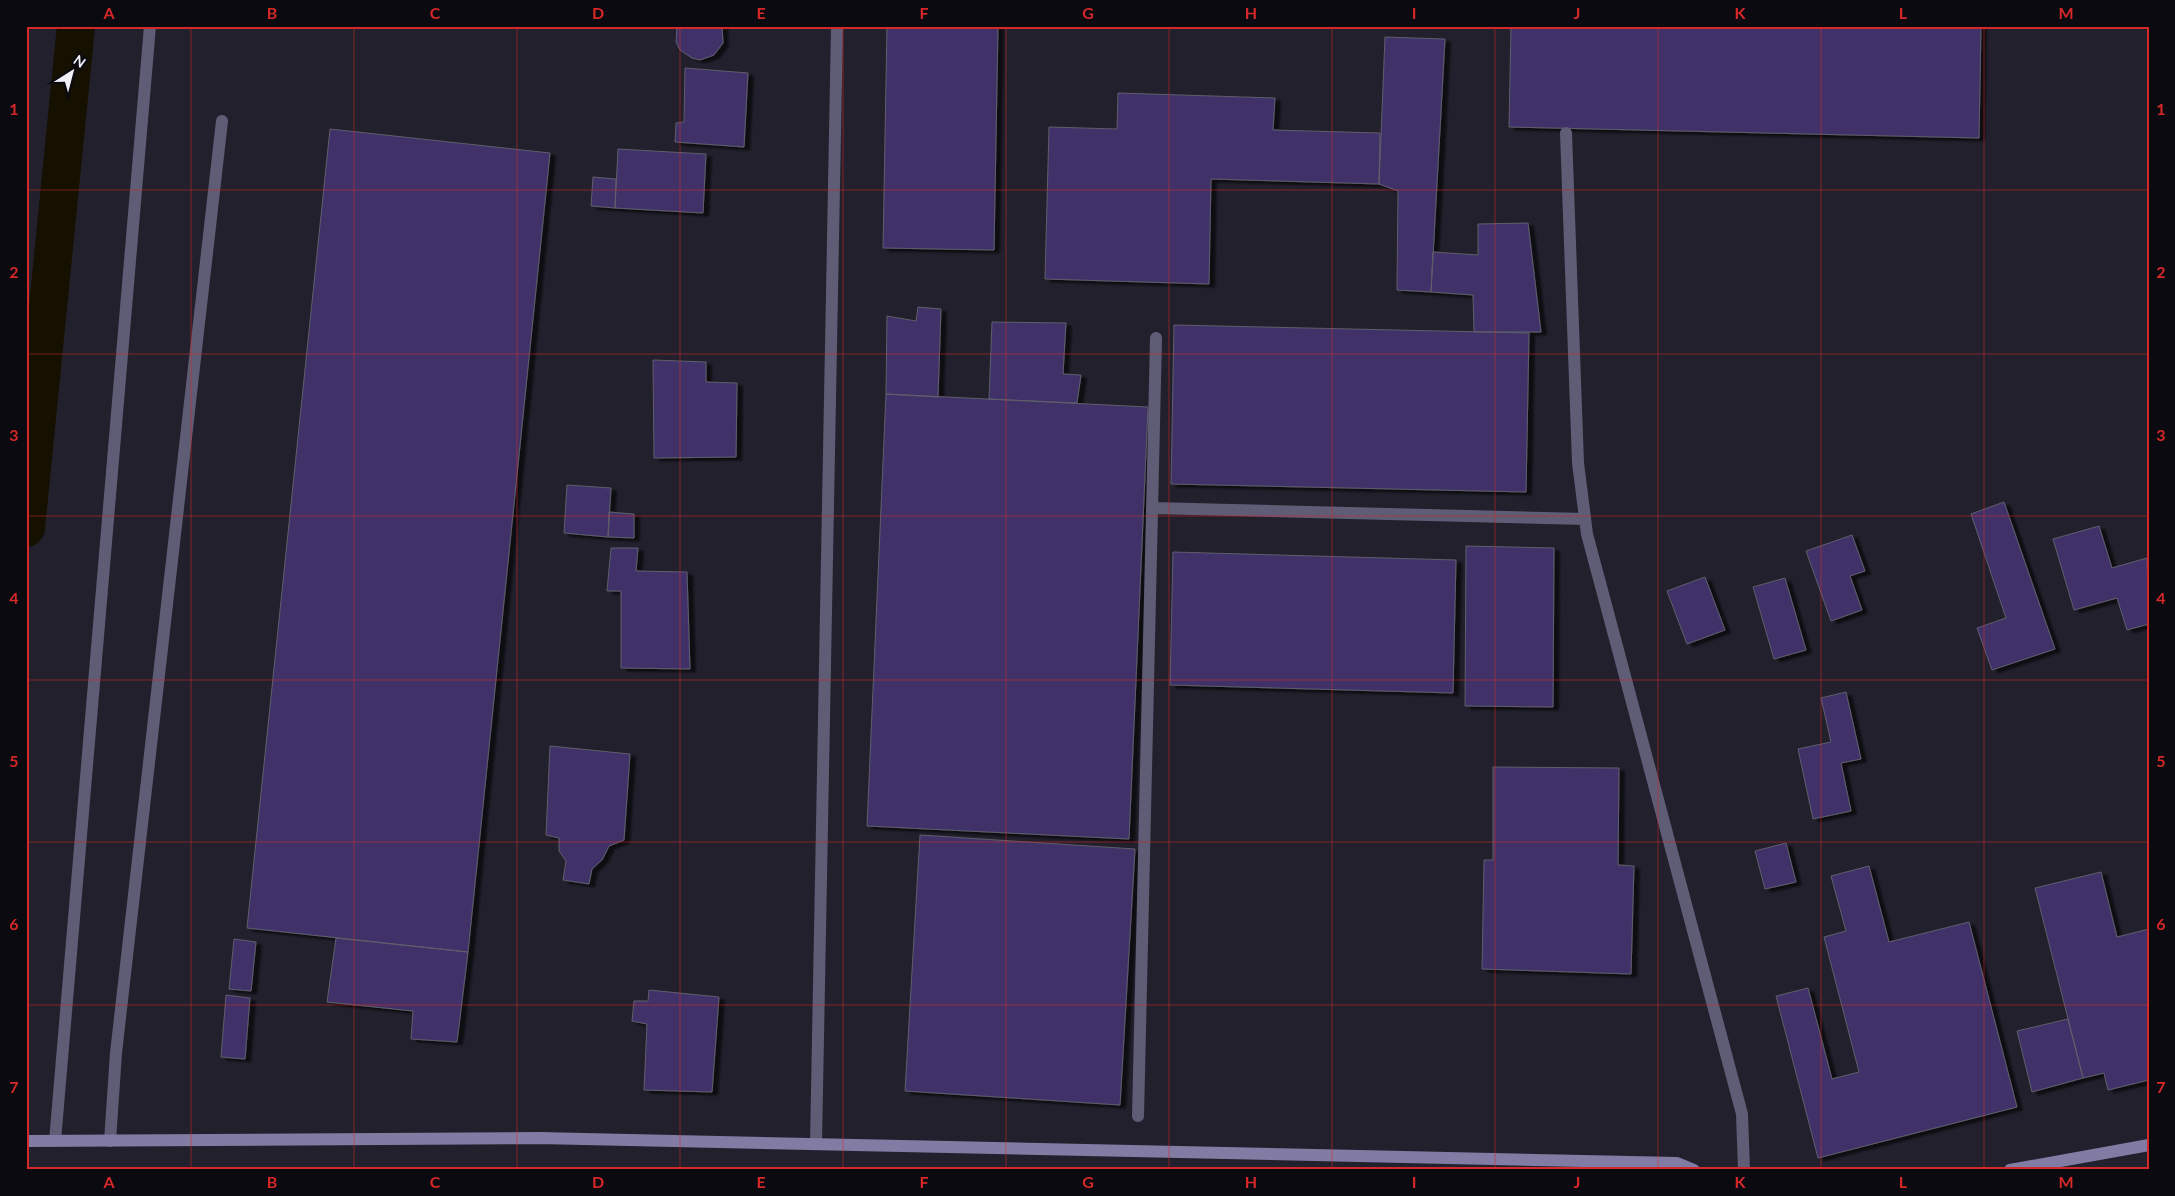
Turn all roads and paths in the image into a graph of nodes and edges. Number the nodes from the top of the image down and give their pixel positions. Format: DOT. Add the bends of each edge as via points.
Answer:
graph roads {
  1 [pos="150,26"];
  2 [pos="837,26"];
  3 [pos="222,121"];
  4 [pos="1566,133"];
  5 [pos="1156,338"];
  6 [pos="1153,508"];
  7 [pos="1585,519"];
  8 [pos="1138,1116"];
  9 [pos="110,1140"];
  10 [pos="26,1141"];
  11 [pos="56,1141"];
  12 [pos="816,1144"];
  13 [pos="2149,1145"];
  14 [pos="1694,1170"];
  15 [pos="1744,1170"];
  16 [pos="2010,1170"];
  1 -- 11 [label="lane"];
  2 -- 12 [label="lane"];
  3 -- 9 [label="lane" via="116,1053"];
  4 -- 7 [label="lane" via="1578,463"];
  5 -- 6 [label="lane"];
  6 -- 7 [label="lane"];
  6 -- 8 [label="lane"];
  7 -- 15 [label="lane" via="1742,1114"];
  9 -- 11 [label="main road"];
  9 -- 12 [label="main road" via="539,1138"];
  10 -- 11 [label="main road"];
  12 -- 14 [label="main road" via="1678,1163"];
  13 -- 16 [label="main road"];
}
